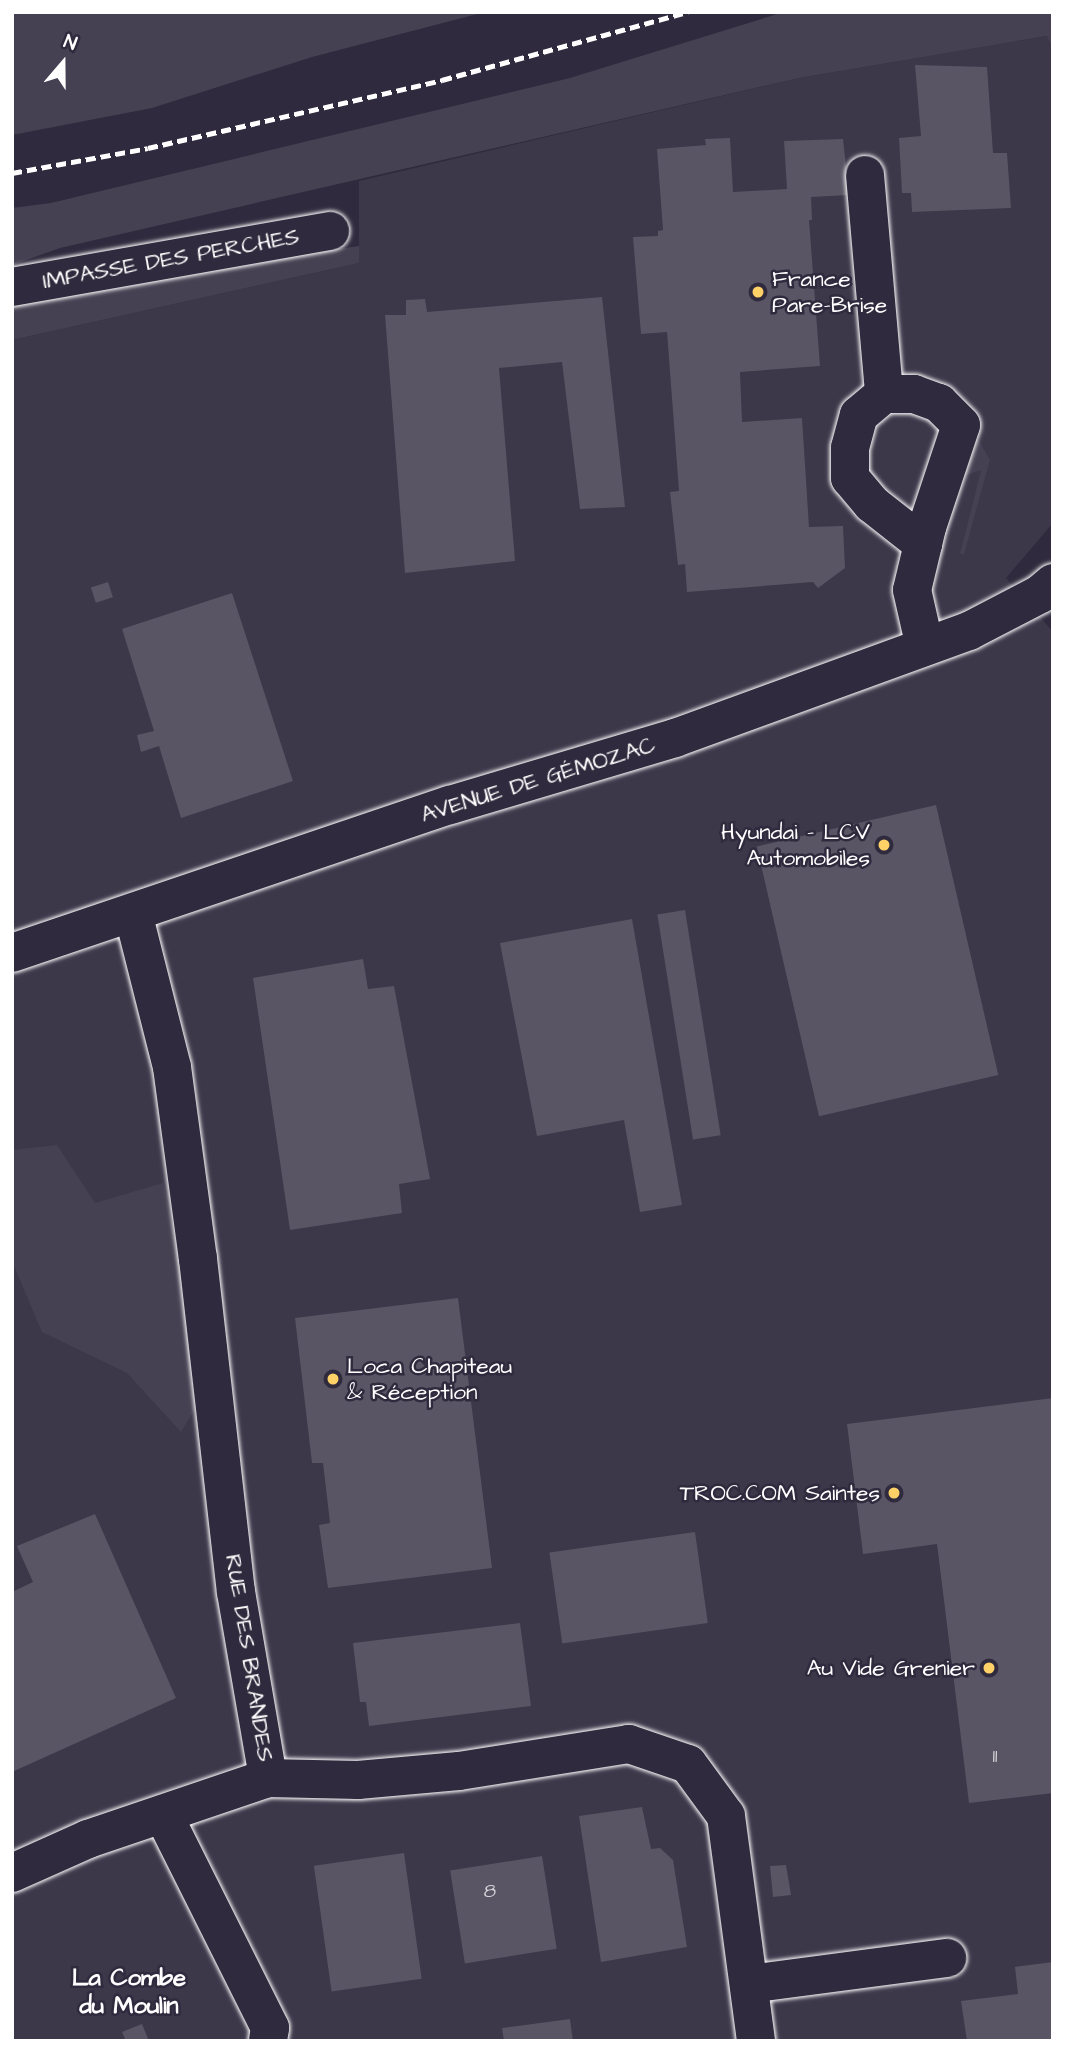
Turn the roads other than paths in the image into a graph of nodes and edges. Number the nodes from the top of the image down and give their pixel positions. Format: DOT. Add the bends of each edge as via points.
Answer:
graph roads {
  1 [pos="865,175"];
  2 [pos="330,231"];
  3 [pos="12,287"];
  4 [pos="884,394"];
  5 [pos="923,544"];
  6 [pos="1053,583"];
  7 [pos="925,647"];
  8 [pos="133,913"];
  9 [pos="12,953"];
  10 [pos="268,1778"];
  11 [pos="163,1814"];
  12 [pos="12,1873"];
  13 [pos="947,1958"];
  14 [pos="749,1984"];
  15 [pos="268,2041"];
  16 [pos="756,2041"];
  1 -- 4 [label="street"];
  2 -- 3 [label="street, IMPASSE DES PERCHES"];
  4 -- 5 [label="street" via="859,415 850,448 849,478"];
  4 -- 5 [label="street" via="914,394 939,403 961,425"];
  5 -- 7 [label="street" via="912,590"];
  6 -- 7 [label="street, AVENUE DE GÉMOZAC" via="969,631"];
  7 -- 8 [label="street, AVENUE DE GÉMOZAC" via="675,738 450,805"];
  8 -- 9 [label="street, AVENUE DE GÉMOZAC"];
  8 -- 10 [label="street, RUE DES BRANDES" via="172,1067 236,1592"];
  10 -- 11 [label="street"];
  10 -- 14 [label="street, RUE DES BRANDES" via="358,1780 434,1773 629,1744 688,1764 726,1816"];
  11 -- 12 [label="street" via="88,1839"];
  11 -- 15 [label="street" via="270,2028"];
  13 -- 14 [label="street"];
  14 -- 16 [label="street, RUE DES BRANDES"];
}
